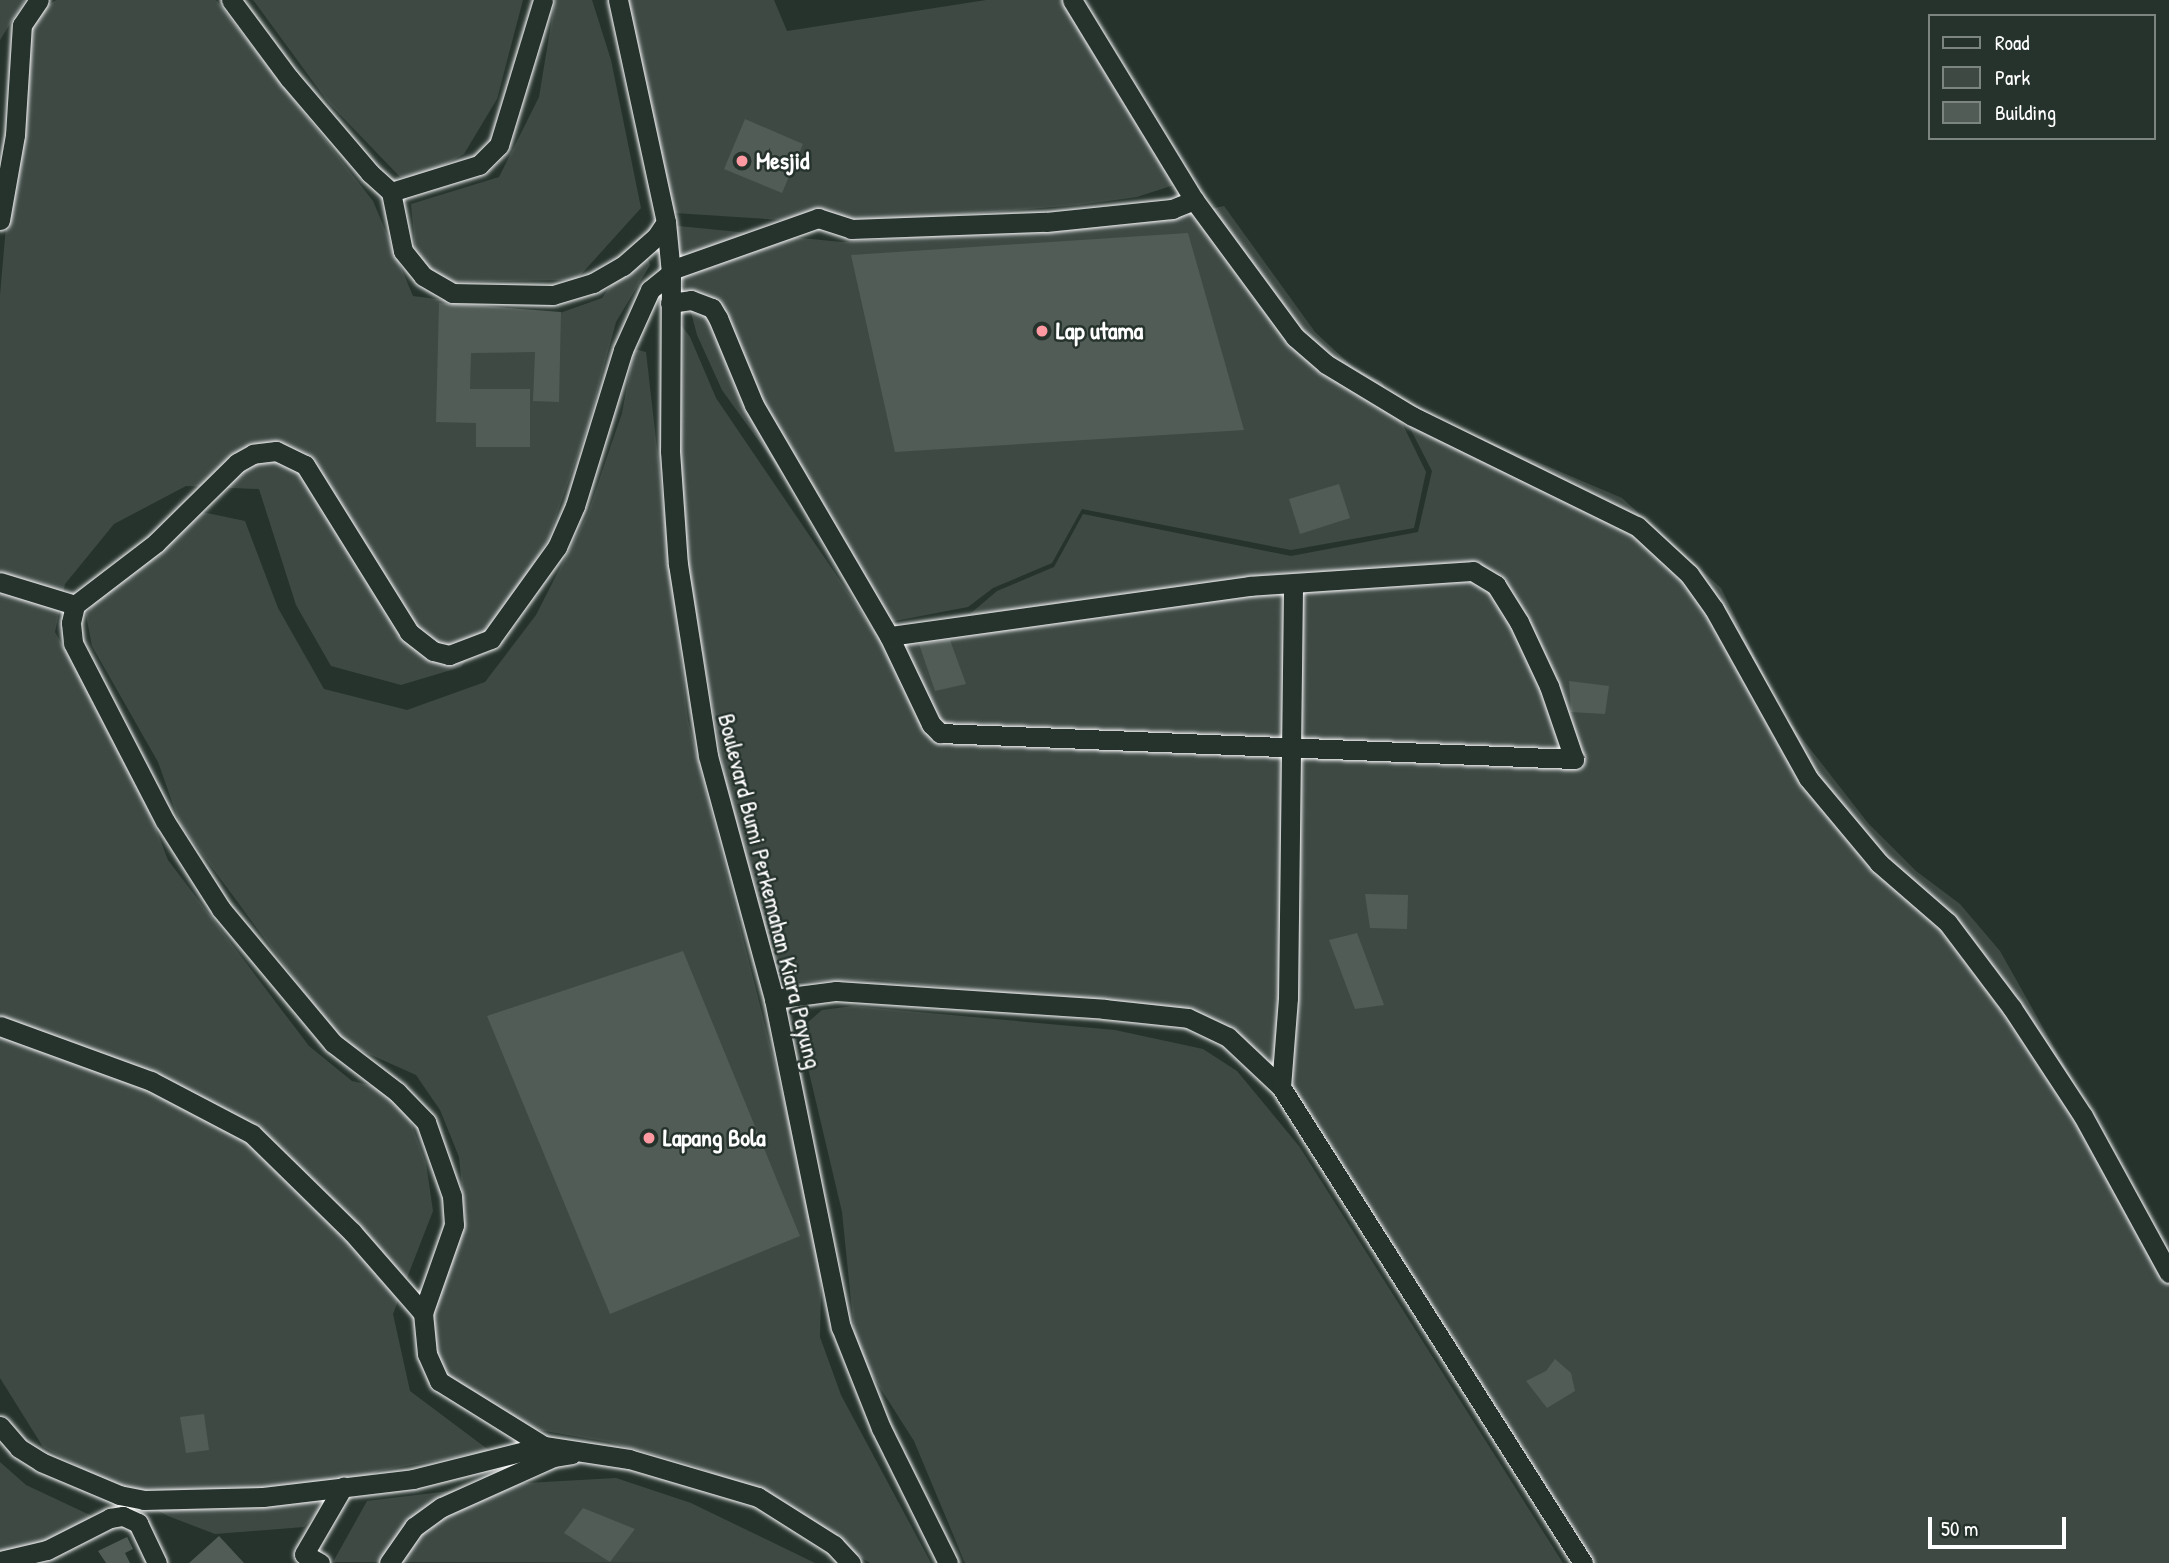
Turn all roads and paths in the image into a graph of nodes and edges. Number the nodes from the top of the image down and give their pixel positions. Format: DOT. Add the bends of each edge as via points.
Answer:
graph roads {
  1 [pos="39,0"];
  2 [pos="231,0"];
  3 [pos="543,0"];
  4 [pos="618,0"];
  5 [pos="1072,0"];
  6 [pos="391,192"];
  7 [pos="1194,200"];
  8 [pos="0,220"];
  9 [pos="666,222"];
  10 [pos="671,271"];
  11 [pos="670,303"];
  12 [pos="0,582"];
  13 [pos="1293,584"];
  14 [pos="75,605"];
  15 [pos="888,636"];
  16 [pos="1293,744"];
  17 [pos="774,999"];
  18 [pos="0,1026"];
  19 [pos="1281,1087"];
  20 [pos="2169,1273"];
  21 [pos="423,1313"];
  22 [pos="0,1426"];
  23 [pos="544,1446"];
  24 [pos="590,1452"];
  25 [pos="343,1487"];
  26 [pos="0,1562"];
  27 [pos="157,1563"];
  28 [pos="320,1563"];
  29 [pos="389,1563"];
  30 [pos="851,1563"];
  31 [pos="947,1563"];
  32 [pos="1583,1563"];
  1 -- 8 [label="street" via="22,24 15,135"];
  2 -- 6 [label="street" via="289,78"];
  3 -- 6 [label="street" via="499,145 479,165"];
  4 -- 9 [label="street, Boulevard Bumi Perkemahan Kiara Payung"];
  5 -- 7 [label="street"];
  6 -- 9 [label="street" via="403,251 423,276 452,293 484,297 553,295 593,283 623,266"];
  7 -- 10 [label="street" via="1172,209 1046,222 851,229 818,218"];
  7 -- 20 [label="street" via="1295,337 1326,364 1412,416 1637,526 1689,574 1714,609 1808,778 1879,863 1948,923 2012,1008 2083,1116"];
  9 -- 10 [label="street, Boulevard Bumi Perkemahan Kiara Payung"];
  10 -- 11 [label="street, Boulevard Bumi Perkemahan Kiara Payung"];
  10 -- 14 [label="street" via="650,290 624,350 575,506 557,547 491,639 449,655 433,651 409,632 305,465 276,452 253,454 237,463 156,543"];
  11 -- 15 [label="street" via="691,300 712,308 754,405"];
  11 -- 17 [label="street, Boulevard Bumi Perkemahan Kiara Payung" via="670,451 678,564 708,756"];
  12 -- 14 [label="street"];
  13 -- 15 [label="street" via="1042,612"];
  13 -- 16 [label="street"];
  13 -- 16 [label="street" via="1473,570 1486,577 1519,622 1549,686 1574,760"];
  14 -- 21 [label="street" via="73,643 191,866 280,984 333,1043 397,1092 426,1122 452,1196 454,1225"];
  15 -- 16 [label="street" via="931,724 940,733"];
  16 -- 19 [label="street"];
  17 -- 19 [label="street" via="836,991 1188,1018 1228,1037"];
  17 -- 31 [label="street, Boulevard Bumi Perkemahan Kiara Payung" via="841,1327 881,1428"];
  18 -- 21 [label="street" via="151,1081 252,1134 352,1232"];
  19 -- 32 [label="street"];
  21 -- 23 [label="street" via="427,1354 439,1381"];
  22 -- 25 [label="street" via="19,1448 41,1462 129,1498 263,1497"];
  23 -- 24 [label="street"];
  23 -- 25 [label="street" via="458,1471"];
  24 -- 29 [label="street" via="553,1457 442,1507 414,1527"];
  24 -- 30 [label="street" via="758,1497 834,1545"];
  25 -- 28 [label="street" via="304,1553"];
  26 -- 27 [label="street" via="47,1549 123,1516 138,1523"];
}
